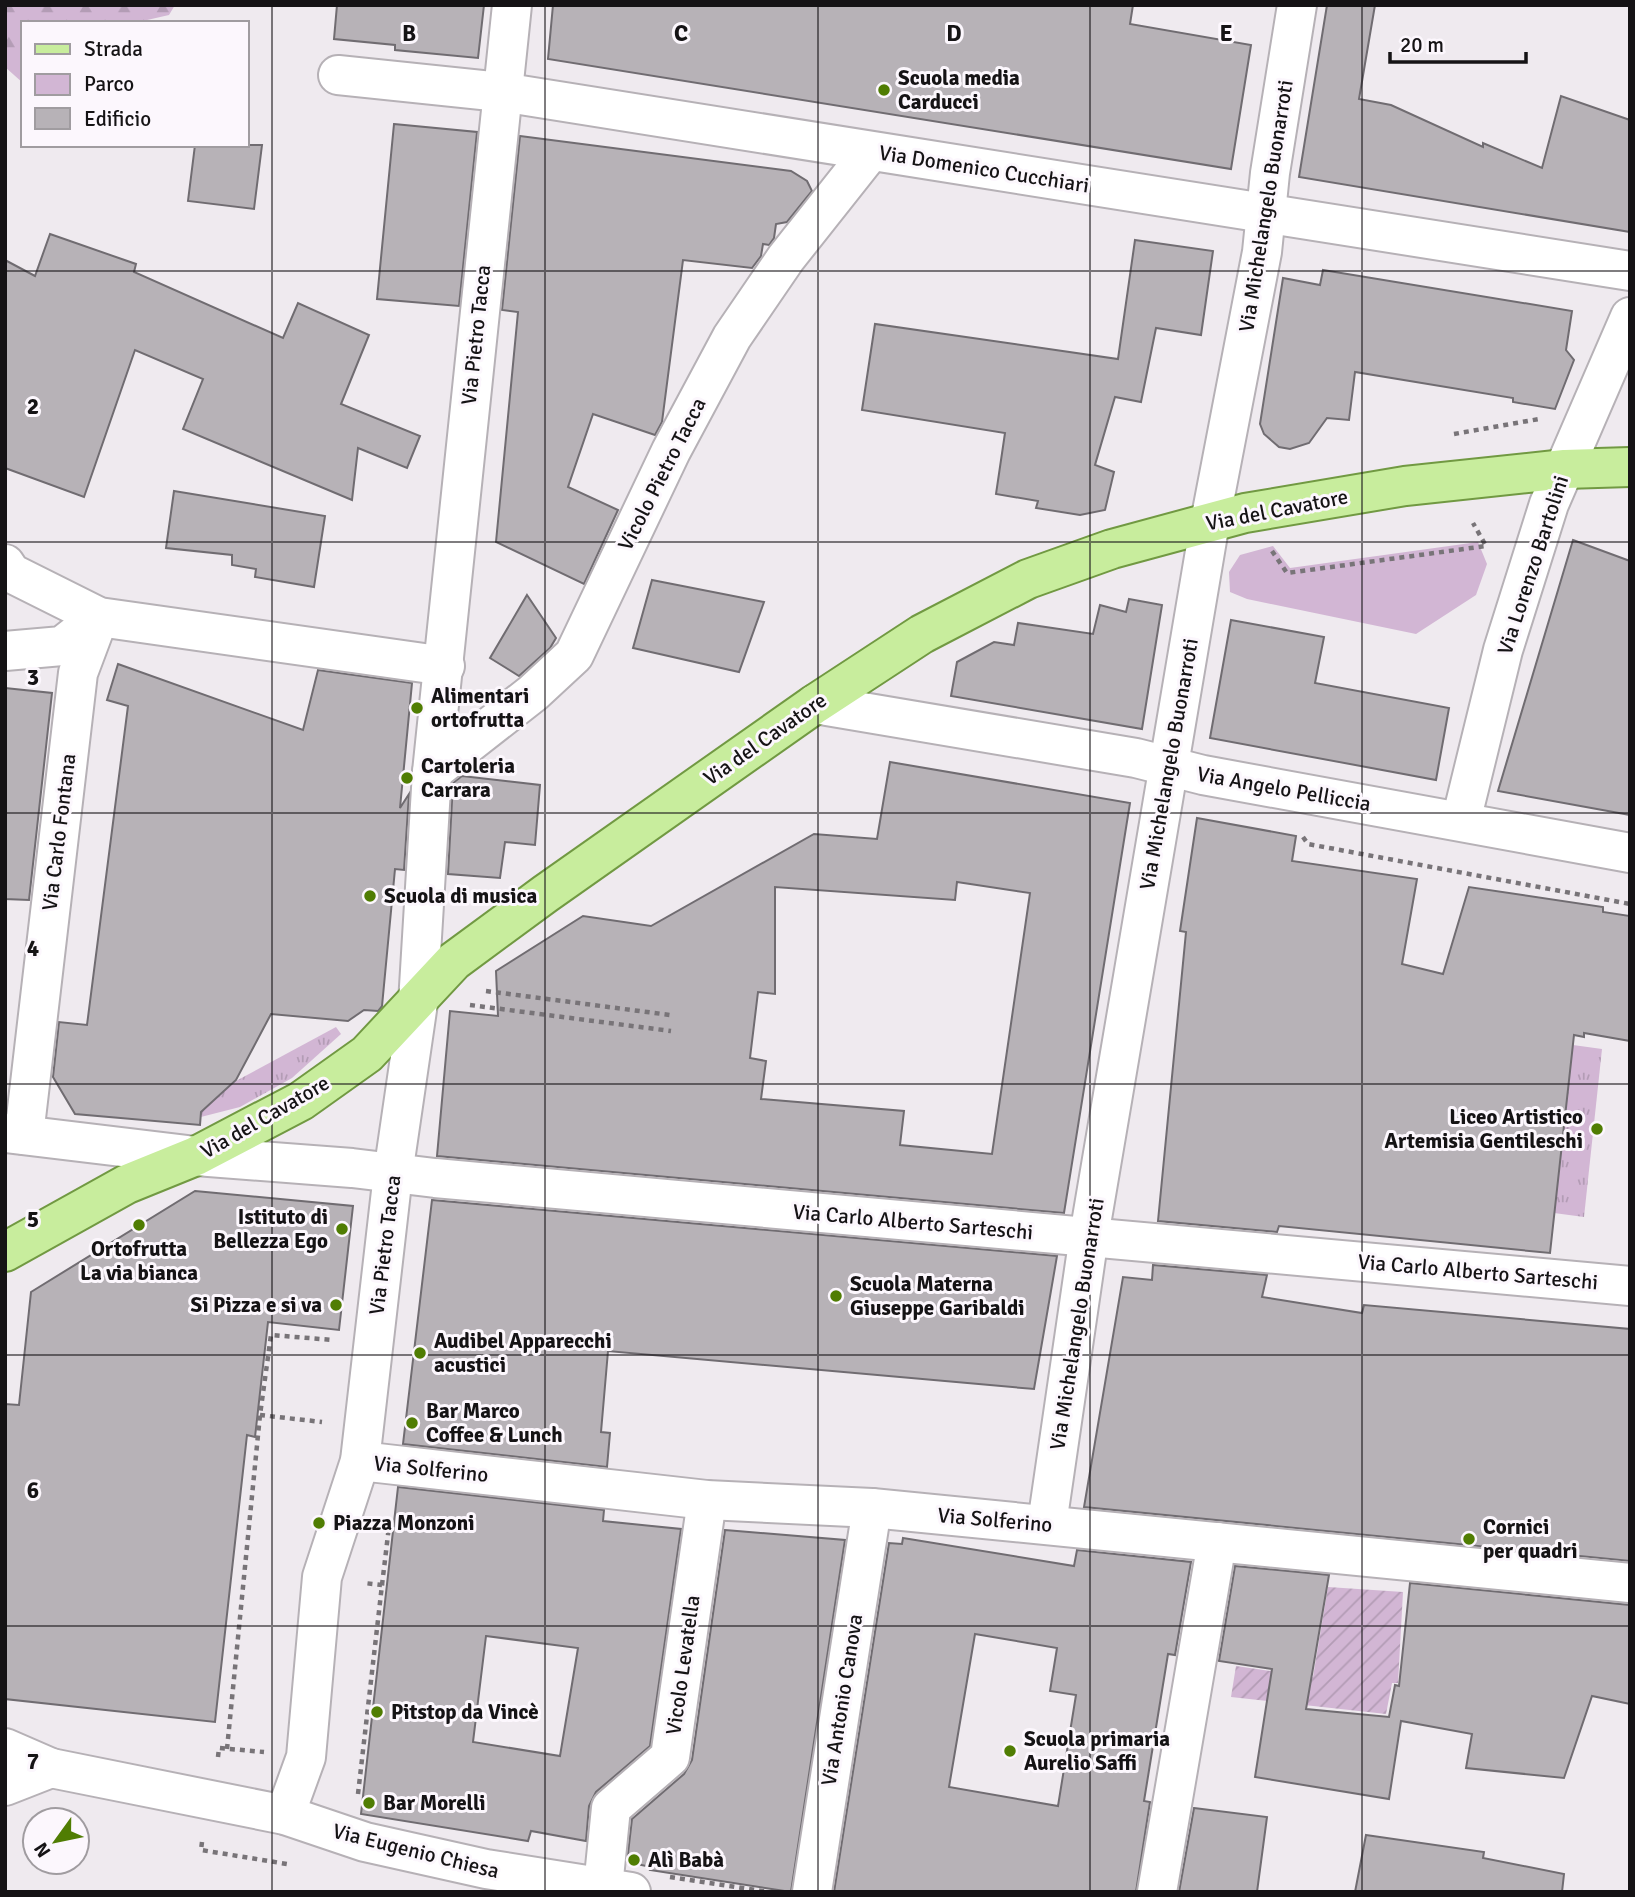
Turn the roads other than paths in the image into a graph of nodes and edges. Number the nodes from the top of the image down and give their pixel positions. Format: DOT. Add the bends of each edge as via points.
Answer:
graph roads {
  1 [pos="512,5"];
  2 [pos="1297,5"];
  3 [pos="338,75"];
  4 [pos="501,92"];
  5 [pos="870,152"];
  6 [pos="1265,211"];
  7 [pos="1630,271"];
  8 [pos="1630,317"];
  9 [pos="1630,467"];
  10 [pos="1565,469"];
  11 [pos="1210,522"];
  12 [pos="5,564"];
  13 [pos="99,617"];
  14 [pos="5,652"];
  15 [pos="445,666"];
  16 [pos="815,704"];
  17 [pos="1169,768"];
  18 [pos="432,772"];
  19 [pos="1461,821"];
  20 [pos="1630,853"];
  21 [pos="418,1003"];
  22 [pos="14,1134"];
  23 [pos="196,1156"];
  24 [pos="393,1174"];
  25 [pos="1089,1236"];
  26 [pos="5,1252"];
  27 [pos="1630,1286"];
  28 [pos="360,1461"];
  29 [pos="707,1500"];
  30 [pos="872,1508"];
  31 [pos="1047,1524"];
  32 [pos="1217,1542"];
  33 [pos="1630,1583"];
  34 [pos="5,1748"];
  35 [pos="51,1768"];
  36 [pos="5,1786"];
  37 [pos="285,1815"];
  38 [pos="617,1889"];
  39 [pos="812,1892"];
  40 [pos="1157,1892"];
  1 -- 4 [label="street, Via Pietro Tacca"];
  2 -- 6 [label="street, Via Michelangelo Buonarroti"];
  3 -- 4 [label="street, Via Domenico Cucchiari"];
  4 -- 5 [label="street, Via Domenico Cucchiari"];
  4 -- 15 [label="street, Via Pietro Tacca"];
  5 -- 6 [label="street, Via Domenico Cucchiari"];
  5 -- 18 [label="street, Vicolo Pietro Tacca" via="786,258 733,337 671,451 574,655"];
  6 -- 7 [label="street, Via Domenico Cucchiari"];
  6 -- 11 [label="street, Via Michelangelo Buonarroti" via="1262,252"];
  8 -- 10 [label="street, Via Lorenzo Bartolini"];
  9 -- 10 [label="main road, Via del Cavatore"];
  10 -- 11 [label="main road, Via del Cavatore" via="1405,486"];
  10 -- 19 [label="street, Via Lorenzo Bartolini" via="1549,504 1503,650"];
  11 -- 16 [label="main road, Via del Cavatore" via="1112,549 1028,579 922,634"];
  11 -- 17 [label="street, Via Michelangelo Buonarroti"];
  12 -- 13 [label="street" via="11,573"];
  13 -- 14 [label="street" via="62,646"];
  13 -- 15 [label="street"];
  13 -- 22 [label="street, Via Carlo Fontana" via="78,673"];
  15 -- 18 [label="street, Via Pietro Tacca"];
  16 -- 17 [label="street, Via Angelo Pelliccia" via="1136,758"];
  16 -- 21 [label="main road, Via del Cavatore" via="454,961"];
  17 -- 19 [label="street, Via Angelo Pelliccia"];
  17 -- 25 [label="street, Via Michelangelo Buonarroti"];
  18 -- 21 [label="street, Via Pietro Tacca"];
  19 -- 20 [label="street, Via Angelo Pelliccia"];
  21 -- 23 [label="main road, Via del Cavatore" via="367,1054 312,1094"];
  21 -- 24 [label="street, Via Pietro Tacca"];
  22 -- 23 [label="street, Via Carlo Fontana"];
  23 -- 24 [label="street, Via Carlo Alberto Sarteschi"];
  23 -- 26 [label="main road, Via del Cavatore" via="127,1184"];
  24 -- 25 [label="street, Via Carlo Alberto Sarteschi"];
  24 -- 28 [label="street, Via Pietro Tacca"];
  25 -- 27 [label="street, Via Carlo Alberto Sarteschi"];
  25 -- 31 [label="street, Via Michelangelo Buonarroti"];
  28 -- 29 [label="street, Via Solferino"];
  28 -- 37 [label="street, Via Pietro Tacca" via="322,1577 306,1757"];
  29 -- 30 [label="street, Via Solferino"];
  29 -- 38 [label="street, Vicolo Levatella" via="670,1757 611,1808"];
  30 -- 31 [label="street, Via Solferino"];
  30 -- 39 [label="street, Via Antonio Canova"];
  31 -- 32 [label="street, Via Solferino"];
  32 -- 33 [label="street, Via Solferino"];
  32 -- 40 [label="street"];
  34 -- 35 [label="street, Via Eugenio Chiesa"];
  35 -- 36 [label="street"];
  35 -- 37 [label="street, Via Eugenio Chiesa"];
  37 -- 38 [label="street, Via Eugenio Chiesa" via="365,1842 504,1873"];
}
